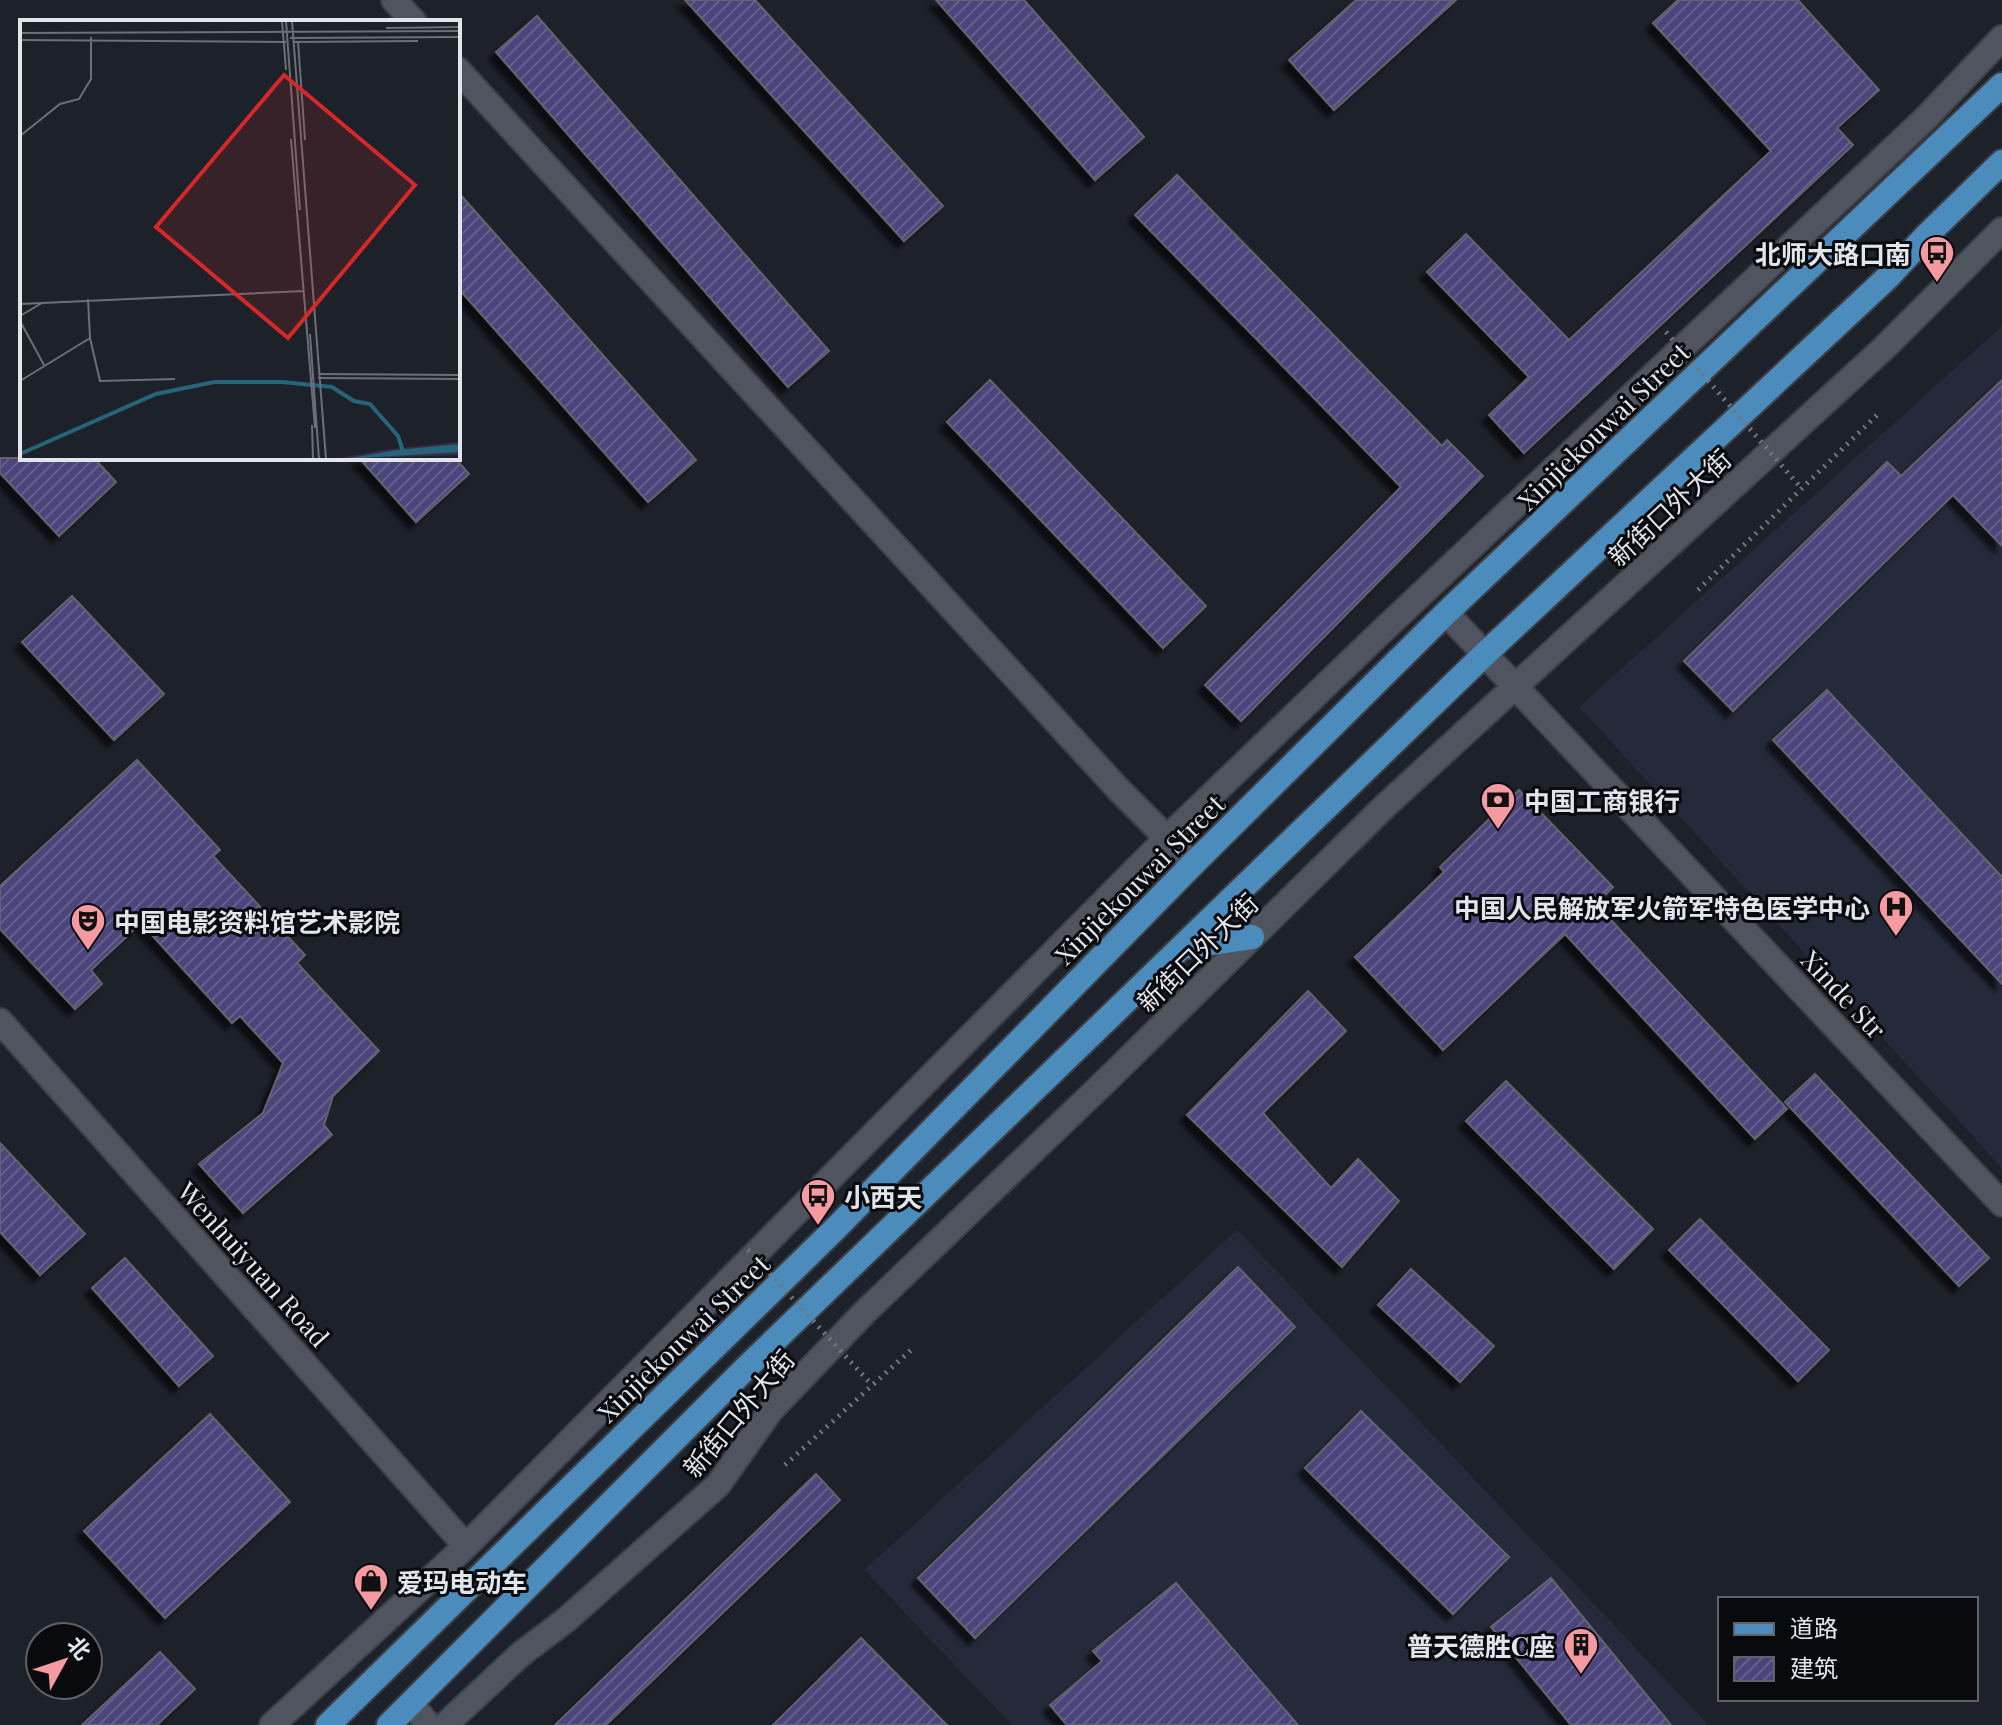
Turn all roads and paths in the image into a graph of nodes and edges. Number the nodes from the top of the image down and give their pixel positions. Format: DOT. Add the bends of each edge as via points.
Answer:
graph roads {
  1 [pos="394,0"];
  2 [pos="412,20"];
  3 [pos="2002,38"];
  4 [pos="460,72"];
  5 [pos="2002,85"];
  6 [pos="2002,162"];
  7 [pos="2002,230"];
  8 [pos="1666,332"];
  9 [pos="1877,415"];
  10 [pos="1802,489"];
  11 [pos="1698,590"];
  12 [pos="1446,613"];
  13 [pos="1486,653"];
  14 [pos="1516,685"];
  15 [pos="1168,837"];
  16 [pos="1193,864"];
  17 [pos="1252,937"];
  18 [pos="1182,947"];
  19 [pos="0,1021"];
  20 [pos="2002,1204"];
  21 [pos="748,1250"];
  22 [pos="913,1348"];
  23 [pos="872,1385"];
  24 [pos="785,1465"];
  25 [pos="466,1546"];
  26 [pos="411,1704"];
  27 [pos="272,1725"];
  28 [pos="328,1725"];
  29 [pos="389,1725"];
  30 [pos="429,1725"];
  31 [pos="445,1725"];
  1 -- 2 [label="street"];
  3 -- 15 [label="street, Xinjiekouwai Street" via="1926,118"];
  4 -- 15 [label="street"];
  5 -- 12 [label="main road, Xinjiekouwai Street"];
  6 -- 13 [label="main road" via="1815,348"];
  7 -- 14 [label="street, 新街口外大街" via="1885,347"];
  8 -- 10 [label="path, bridge"];
  9 -- 10 [label="path"];
  10 -- 11 [label="path"];
  12 -- 13 [label="street, Xinde Str"];
  12 -- 16 [label="main road, Xinjiekouwai Street"];
  13 -- 14 [label="street, Xinde Str"];
  13 -- 18 [label="main road"];
  14 -- 17 [label="street, 新街口外大街"];
  14 -- 20 [label="street, Xinde Str"];
  15 -- 16 [label="street"];
  15 -- 25 [label="street, Xinjiekouwai Street"];
  16 -- 28 [label="main road, Xinjiekouwai Street" via="835,1229"];
  17 -- 18 [label="main road"];
  17 -- 31 [label="street, 新街口外大街" via="864,1313 771,1410 718,1485"];
  18 -- 26 [label="main road" via="746,1368"];
  19 -- 25 [label="street, Wenhuiyuan Road"];
  21 -- 23 [label="path, bridge"];
  22 -- 23 [label="path"];
  23 -- 24 [label="path"];
  25 -- 27 [label="street"];
  26 -- 29 [label="main road"];
  26 -- 30 [label="street"];
}
